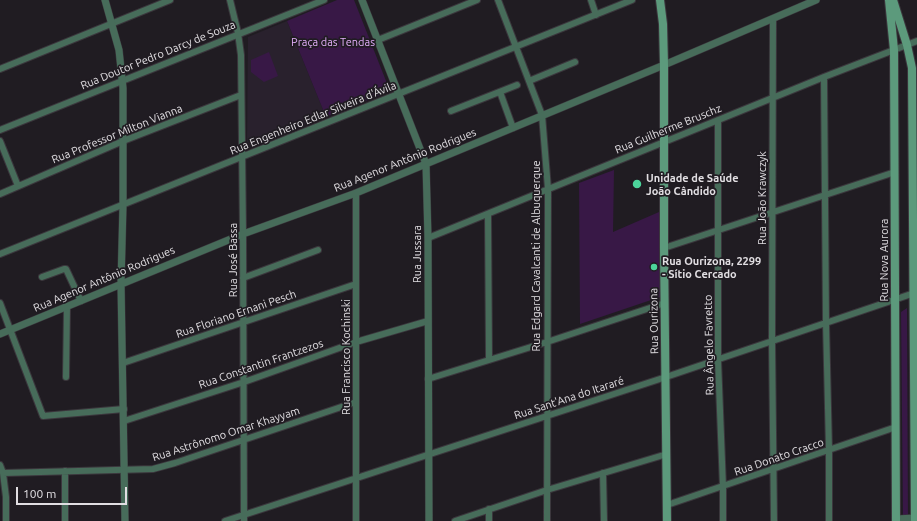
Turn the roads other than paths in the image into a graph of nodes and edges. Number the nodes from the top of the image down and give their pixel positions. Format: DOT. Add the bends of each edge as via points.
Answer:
graph roads {
  1 [pos="105,0"];
  2 [pos="170,0"];
  3 [pos="230,0"];
  4 [pos="324,0"];
  5 [pos="362,0"];
  6 [pos="477,0"];
  7 [pos="498,0"];
  8 [pos="591,0"];
  9 [pos="632,0"];
  10 [pos="660,0"];
  11 [pos="815,0"];
  12 [pos="889,0"];
  13 [pos="894,0"];
  14 [pos="596,15"];
  15 [pos="773,18"];
  16 [pos="112,22"];
  17 [pos="238,33"];
  18 [pos="378,40"];
  19 [pos="917,41"];
  20 [pos="907,44"];
  21 [pos="516,47"];
  22 [pos="894,50"];
  23 [pos="575,62"];
  24 [pos="664,65"];
  25 [pos="0,69"];
  26 [pos="824,77"];
  27 [pos="122,80"];
  28 [pos="529,81"];
  29 [pos="517,85"];
  30 [pos="500,92"];
  31 [pos="399,94"];
  32 [pos="241,95"];
  33 [pos="772,98"];
  34 [pos="914,104"];
  35 [pos="451,111"];
  36 [pos="542,115"];
  37 [pos="718,120"];
  38 [pos="513,128"];
  39 [pos="0,130"];
  40 [pos="0,141"];
  41 [pos="123,141"];
  42 [pos="664,142"];
  43 [pos="242,158"];
  44 [pos="426,164"];
  45 [pos="915,164"];
  46 [pos="895,172"];
  47 [pos="18,186"];
  48 [pos="548,189"];
  49 [pos="356,192"];
  50 [pos="0,194"];
  51 [pos="825,196"];
  52 [pos="123,205"];
  53 [pos="772,213"];
  54 [pos="488,214"];
  55 [pos="915,225"];
  56 [pos="718,231"];
  57 [pos="243,234"];
  58 [pos="428,238"];
  59 [pos="664,248"];
  60 [pos="318,250"];
  61 [pos="0,254"];
  62 [pos="42,277"];
  63 [pos="243,278"];
  64 [pos="121,283"];
  65 [pos="356,284"];
  66 [pos="915,292"];
  67 [pos="896,300"];
  68 [pos="81,301"];
  69 [pos="0,303"];
  70 [pos="665,303"];
  71 [pos="67,306"];
  72 [pos="428,321"];
  73 [pos="243,322"];
  74 [pos="826,323"];
  75 [pos="10,330"];
  76 [pos="0,334"];
  77 [pos="772,341"];
  78 [pos="356,342"];
  79 [pos="547,342"];
  80 [pos="915,359"];
  81 [pos="489,360"];
  82 [pos="718,360"];
  83 [pos="123,363"];
  84 [pos="66,377"];
  85 [pos="666,377"];
  86 [pos="428,379"];
  87 [pos="244,382"];
  88 [pos="356,402"];
  89 [pos="124,409"];
  90 [pos="547,416"];
  91 [pos="124,421"];
  92 [pos="916,425"];
  93 [pos="896,427"];
  94 [pos="244,439"];
  95 [pos="829,450"];
  96 [pos="428,454"];
  97 [pos="666,454"];
  98 [pos="0,465"];
  99 [pos="774,469"];
  100 [pos="124,471"];
  101 [pos="65,472"];
  102 [pos="3,473"];
  103 [pos="603,473"];
  104 [pos="356,478"];
  105 [pos="916,485"];
  106 [pos="723,487"];
  107 [pos="547,490"];
  108 [pos="667,505"];
  109 [pos="489,509"];
  110 [pos="244,514"];
  111 [pos="915,519"];
  112 [pos="896,520"];
  113 [pos="6,521"];
  114 [pos="65,521"];
  115 [pos="125,521"];
  116 [pos="225,521"];
  117 [pos="244,521"];
  118 [pos="356,521"];
  119 [pos="429,521"];
  120 [pos="455,521"];
  121 [pos="489,521"];
  122 [pos="547,521"];
  123 [pos="604,521"];
  124 [pos="667,521"];
  125 [pos="723,521"];
  126 [pos="774,521"];
  127 [pos="829,521"];
  1 -- 16 [label="street"];
  2 -- 16 [label="street"];
  3 -- 17 [label="street, Rua José Bassa"];
  4 -- 17 [label="street, Rua Doutor Pedro Darcy de Souza"];
  5 -- 18 [label="street, Rua Jussara"];
  6 -- 18 [label="street"];
  7 -- 21 [label="street, Rua Edgard Cavalcanti de Albuquerque"];
  8 -- 14 [label="street"];
  9 -- 14 [label="street, Rua Engenheiro Edlar Silveira d'Ávila"];
  10 -- 24 [label="main road, Rua Ourizona"];
  11 -- 15 [label="street, Rua Agenor Antônio Rodrigues"];
  12 -- 22 [label="main road, Rua Nova Aurora"];
  13 -- 20 [label="main road"];
  14 -- 21 [label="street, Rua Engenheiro Edlar Silveira d'Ávila"];
  15 -- 24 [label="street, Rua Agenor Antônio Rodrigues"];
  15 -- 33 [label="street, Rua João Krawczyk"];
  16 -- 25 [label="street"];
  16 -- 27 [label="street" via="119,50"];
  17 -- 27 [label="street, Rua Doutor Pedro Darcy de Souza"];
  17 -- 32 [label="street, Rua José Bassa"];
  18 -- 31 [label="street, Rua Jussara"];
  19 -- 20 [label="street, Rua Guilherme Bruschz"];
  20 -- 22 [label="street, Rua Guilherme Bruschz"];
  20 -- 34 [label="main road" via="912,68"];
  21 -- 28 [label="street, Rua Edgard Cavalcanti de Albuquerque"];
  21 -- 31 [label="street, Rua Engenheiro Edlar Silveira d'Ávila"];
  22 -- 26 [label="street, Rua Guilherme Bruschz"];
  22 -- 46 [label="main road, Rua Nova Aurora"];
  23 -- 28 [label="street"];
  24 -- 36 [label="street, Rua Agenor Antônio Rodrigues"];
  24 -- 42 [label="main road, Rua Ourizona"];
  26 -- 33 [label="street, Rua Guilherme Bruschz"];
  26 -- 51 [label="street"];
  27 -- 39 [label="street, Rua Doutor Pedro Darcy de Souza"];
  27 -- 41 [label="street"];
  28 -- 36 [label="street, Rua Edgard Cavalcanti de Albuquerque"];
  29 -- 30 [label="street"];
  30 -- 35 [label="street"];
  30 -- 38 [label="street"];
  31 -- 43 [label="street, Rua Engenheiro Edlar Silveira d'Ávila"];
  31 -- 44 [label="street, Rua Jussara"];
  32 -- 41 [label="street, Rua Professor Milton Vianna"];
  32 -- 43 [label="street, Rua José Bassa"];
  33 -- 37 [label="street, Rua Guilherme Bruschz"];
  33 -- 53 [label="street, Rua João Krawczyk"];
  34 -- 45 [label="main road"];
  36 -- 38 [label="street, Rua Agenor Antônio Rodrigues"];
  36 -- 48 [label="street, Rua Edgard Cavalcanti de Albuquerque"];
  37 -- 42 [label="street, Rua Guilherme Bruschz"];
  37 -- 56 [label="street, Rua Ângelo Favretto"];
  38 -- 44 [label="street, Rua Agenor Antônio Rodrigues"];
  40 -- 47 [label="street"];
  41 -- 47 [label="street, Rua Professor Milton Vianna"];
  41 -- 52 [label="street"];
  42 -- 48 [label="street, Rua Guilherme Bruschz"];
  42 -- 59 [label="main road, Rua Ourizona"];
  43 -- 52 [label="street, Rua Engenheiro Edlar Silveira d'Ávila"];
  43 -- 57 [label="street, Rua José Bassa"];
  44 -- 49 [label="street, Rua Agenor Antônio Rodrigues"];
  44 -- 58 [label="street, Rua Jussara"];
  45 -- 55 [label="main road"];
  46 -- 51 [label="street"];
  46 -- 67 [label="main road, Rua Nova Aurora"];
  47 -- 50 [label="street, Rua Professor Milton Vianna"];
  48 -- 54 [label="street, Rua Guilherme Bruschz"];
  48 -- 79 [label="street, Rua Edgard Cavalcanti de Albuquerque"];
  49 -- 57 [label="street, Rua Agenor Antônio Rodrigues"];
  49 -- 65 [label="street, Rua Francisco Kochinski"];
  51 -- 53 [label="street"];
  51 -- 74 [label="street"];
  52 -- 61 [label="street, Rua Engenheiro Edlar Silveira d'Ávila"];
  52 -- 64 [label="street"];
  53 -- 56 [label="street"];
  53 -- 77 [label="street, Rua João Krawczyk"];
  54 -- 58 [label="street, Rua Guilherme Bruschz"];
  54 -- 81 [label="street"];
  55 -- 66 [label="main road"];
  56 -- 59 [label="street"];
  56 -- 82 [label="street, Rua Ângelo Favretto"];
  57 -- 63 [label="street, Rua José Bassa"];
  57 -- 64 [label="street, Rua Agenor Antônio Rodrigues"];
  58 -- 72 [label="street, Rua Jussara"];
  59 -- 70 [label="main road, Rua Ourizona"];
  60 -- 63 [label="street"];
  62 -- 68 [label="street" via="66,269"];
  63 -- 73 [label="street, Rua José Bassa"];
  64 -- 68 [label="street, Rua Agenor Antônio Rodrigues"];
  64 -- 83 [label="street"];
  65 -- 73 [label="street, Rua Floriano Ernani Pesch"];
  65 -- 78 [label="street, Rua Francisco Kochinski"];
  66 -- 67 [label="street, Rua Sant'Ana do Itararé"];
  66 -- 80 [label="main road"];
  67 -- 74 [label="street, Rua Sant'Ana do Itararé"];
  67 -- 93 [label="main road, Rua Nova Aurora"];
  68 -- 71 [label="street, Rua Agenor Antônio Rodrigues"];
  69 -- 75 [label="street"];
  70 -- 79 [label="street"];
  70 -- 85 [label="main road, Rua Ourizona"];
  71 -- 75 [label="street, Rua Agenor Antônio Rodrigues"];
  71 -- 84 [label="street"];
  72 -- 78 [label="street, Rua Constantin Frantzezos"];
  72 -- 86 [label="street, Rua Jussara"];
  73 -- 83 [label="street, Rua Floriano Ernani Pesch"];
  73 -- 87 [label="street, Rua José Bassa"];
  74 -- 77 [label="street, Rua Sant'Ana do Itararé"];
  74 -- 95 [label="street"];
  75 -- 76 [label="street, Rua Agenor Antônio Rodrigues"];
  75 -- 89 [label="street" via="43,416"];
  77 -- 82 [label="street, Rua Sant'Ana do Itararé"];
  77 -- 99 [label="street, Rua João Krawczyk"];
  78 -- 87 [label="street, Rua Constantin Frantzezos"];
  78 -- 88 [label="street, Rua Francisco Kochinski"];
  79 -- 81 [label="street"];
  79 -- 90 [label="street, Rua Edgard Cavalcanti de Albuquerque"];
  80 -- 92 [label="main road"];
  81 -- 86 [label="street"];
  82 -- 85 [label="street, Rua Sant'Ana do Itararé"];
  82 -- 106 [label="street, Rua Ângelo Favretto"];
  83 -- 89 [label="street"];
  85 -- 90 [label="street, Rua Sant'Ana do Itararé"];
  85 -- 97 [label="main road, Rua Ourizona"];
  86 -- 96 [label="street, Rua Jussara"];
  87 -- 91 [label="street, Rua Constantin Frantzezos"];
  87 -- 94 [label="street, Rua José Bassa"];
  88 -- 94 [label="street, Rua Astrônomo Omar Khayyam"];
  88 -- 104 [label="street, Rua Francisco Kochinski"];
  89 -- 91 [label="street"];
  90 -- 96 [label="street, Rua Sant'Ana do Itararé"];
  90 -- 107 [label="street, Rua Edgard Cavalcanti de Albuquerque"];
  91 -- 100 [label="street"];
  92 -- 105 [label="main road"];
  93 -- 95 [label="street, Rua Donato Cracco"];
  93 -- 112 [label="main road, Rua Nova Aurora"];
  94 -- 100 [label="street, Rua Astrônomo Omar Khayyam" via="153,469"];
  94 -- 110 [label="street, Rua José Bassa"];
  95 -- 99 [label="street, Rua Donato Cracco"];
  95 -- 127 [label="street"];
  96 -- 104 [label="street, Rua Sant'Ana do Itararé"];
  96 -- 119 [label="street, Rua Jussara"];
  97 -- 103 [label="street"];
  97 -- 108 [label="main road, Rua Ourizona"];
  98 -- 102 [label="street"];
  99 -- 106 [label="street, Rua Donato Cracco"];
  99 -- 126 [label="street, Rua João Krawczyk"];
  100 -- 101 [label="street, Rua Astrônomo Omar Khayyam"];
  100 -- 115 [label="street"];
  101 -- 102 [label="street, Rua Astrônomo Omar Khayyam"];
  101 -- 114 [label="street"];
  102 -- 113 [label="street"];
  103 -- 107 [label="street"];
  103 -- 123 [label="street"];
  104 -- 110 [label="street, Rua Sant'Ana do Itararé"];
  104 -- 118 [label="street, Rua Francisco Kochinski"];
  105 -- 111 [label="main road"];
  106 -- 108 [label="street, Rua Donato Cracco"];
  106 -- 125 [label="street, Rua Ângelo Favretto"];
  107 -- 109 [label="street"];
  107 -- 122 [label="street, Rua Edgard Cavalcanti de Albuquerque"];
  108 -- 124 [label="main road, Rua Ourizona"];
  109 -- 120 [label="street"];
  109 -- 121 [label="street"];
  110 -- 116 [label="street, Rua Sant'Ana do Itararé"];
  110 -- 117 [label="street, Rua José Bassa"];
  111 -- 112 [label="street"];
}
